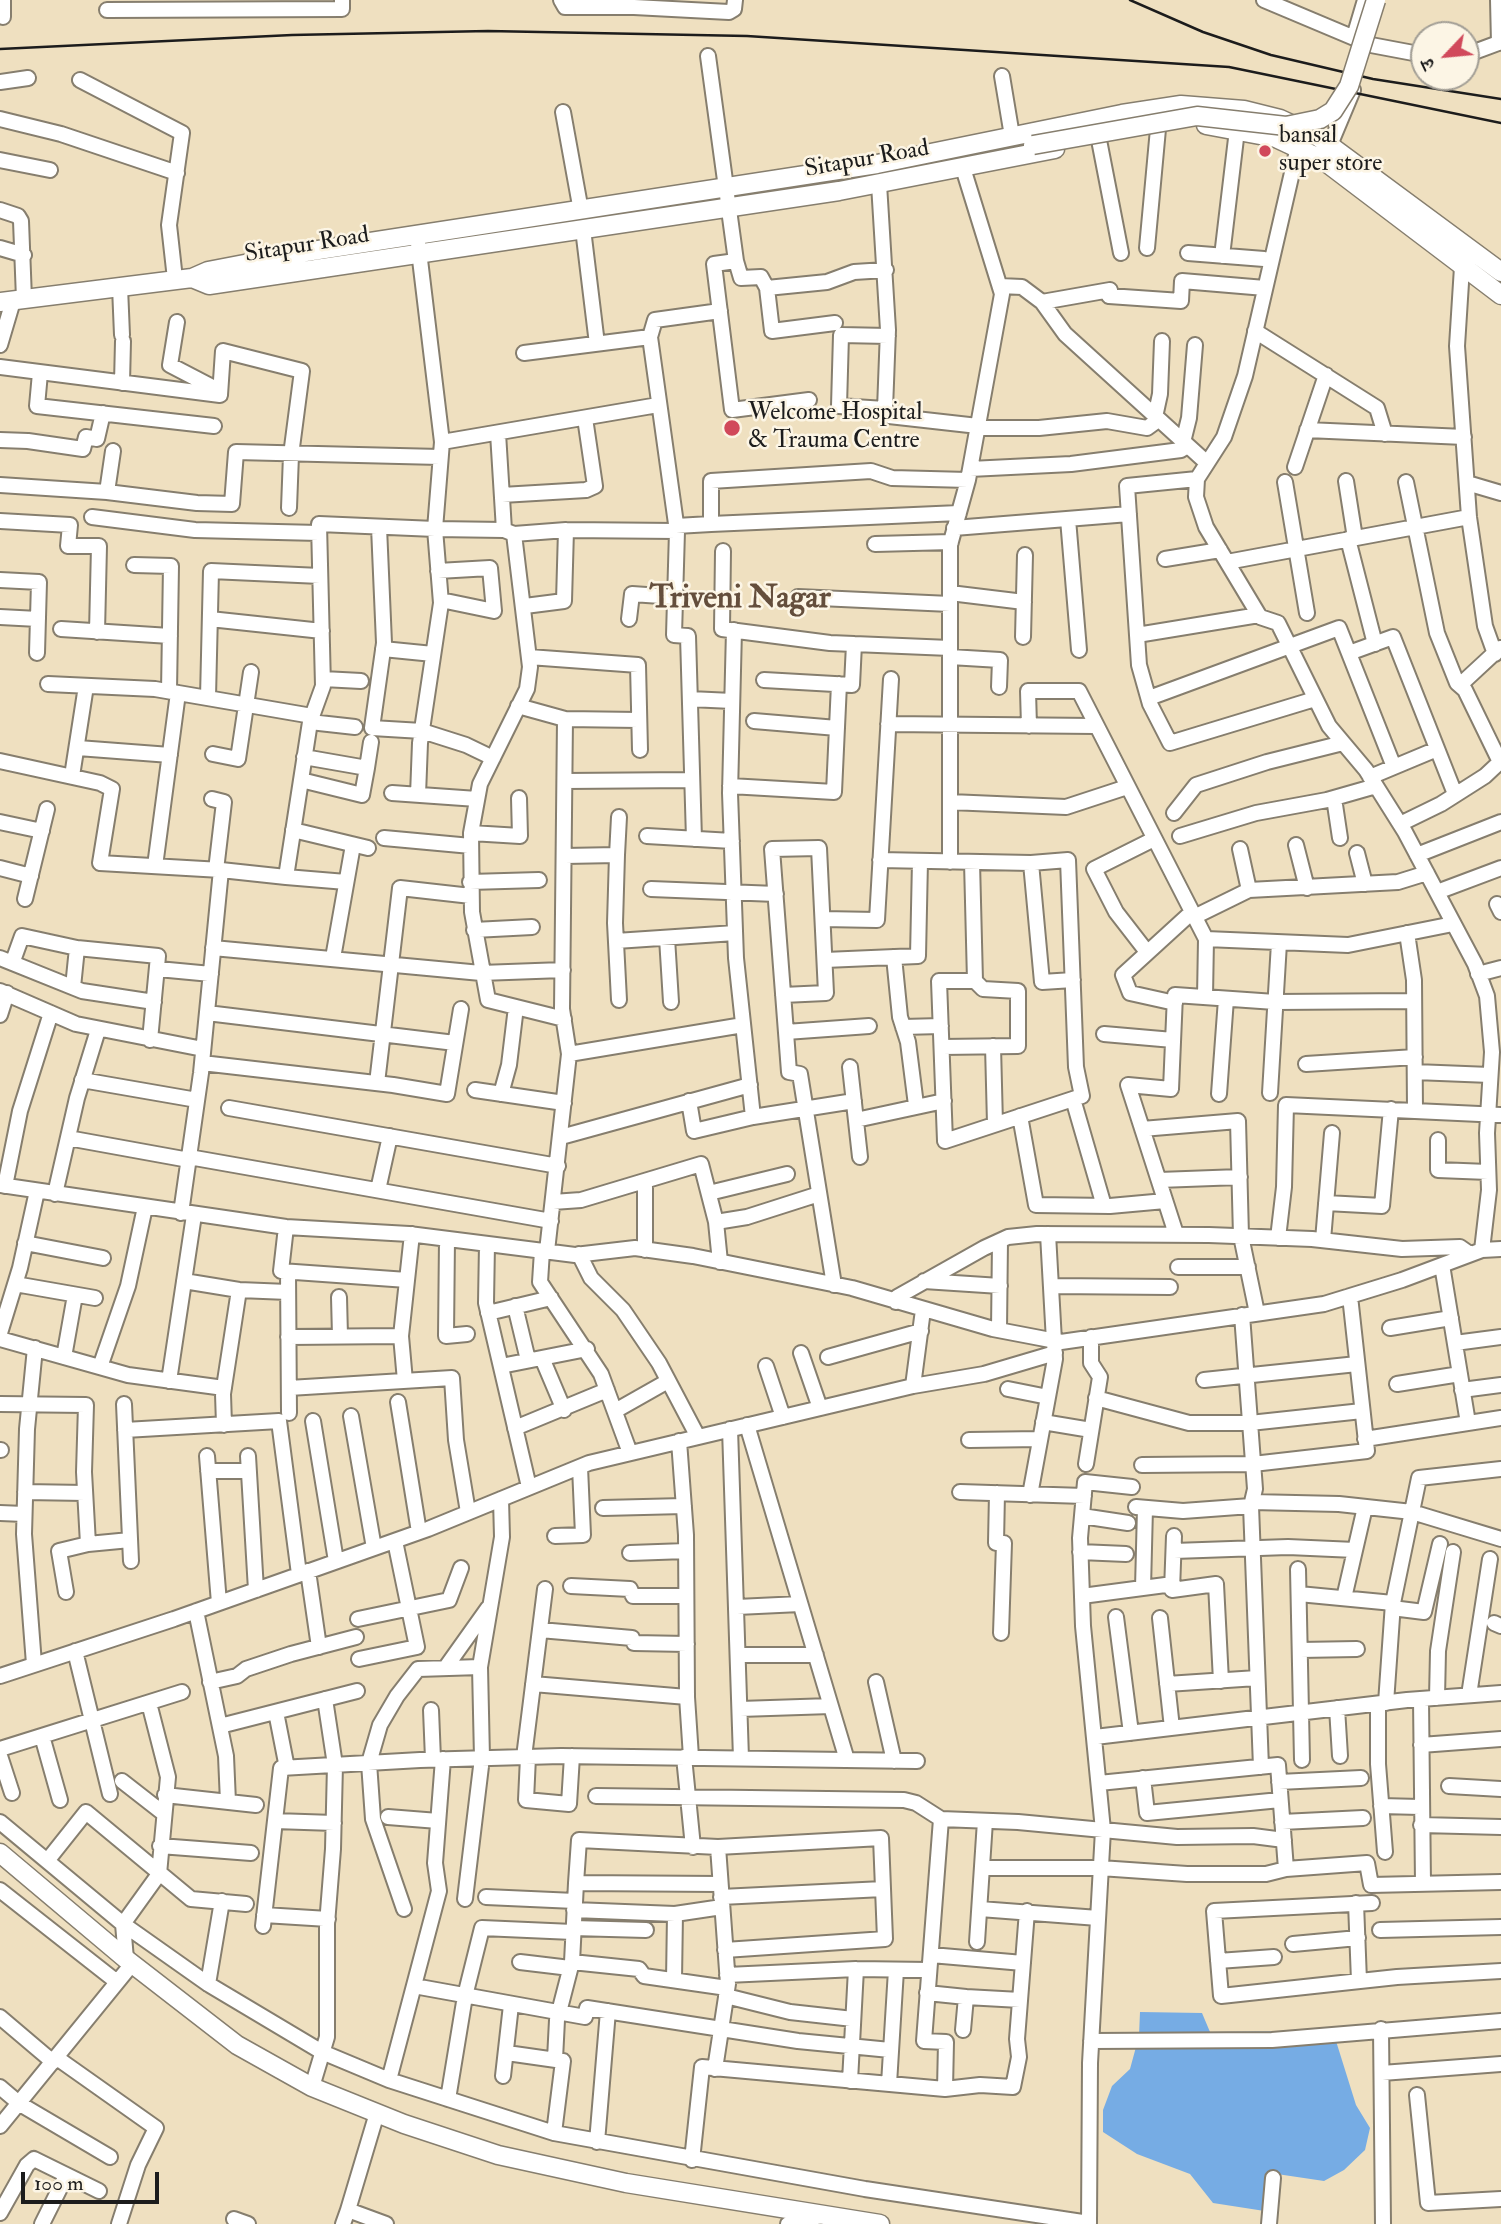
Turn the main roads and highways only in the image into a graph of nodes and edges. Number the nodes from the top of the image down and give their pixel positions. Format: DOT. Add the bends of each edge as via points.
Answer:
graph roads {
  1 [pos="1376,0"];
  2 [pos="1300,139"];
  3 [pos="1327,152"];
  4 [pos="885,168"];
  5 [pos="879,184"];
  6 [pos="418,245"];
  7 [pos="1501,272"];
  8 [pos="1501,295"];
  9 [pos="12,301"];
  10 [pos="0,1853"];
  11 [pos="880,2224"];
  1 -- 4 [label="main road, bridge" via="1349,86 1333,111 1320,119 1286,126 1197,116"];
  2 -- 3 [label="main road, Sitapur Road"];
  2 -- 4 [label="main road, Sitapur Road" via="1280,119 1244,110 1181,105 1012,136"];
  2 -- 5 [label="main road, Sitapur Road" via="1197,124"];
  3 -- 7 [label="main road, Sitapur Road"];
  3 -- 8 [label="main road, Sitapur Road"];
  4 -- 5 [label="main road"];
  4 -- 6 [label="main road, Sitapur Road" via="582,211"];
  5 -- 6 [label="main road, Sitapur Road" via="583,229"];
  6 -- 9 [label="main road, Sitapur Road" via="209,285 183,279"];
  10 -- 11 [label="main road" via="237,2045 312,2087 498,2155 626,2183"];
}
